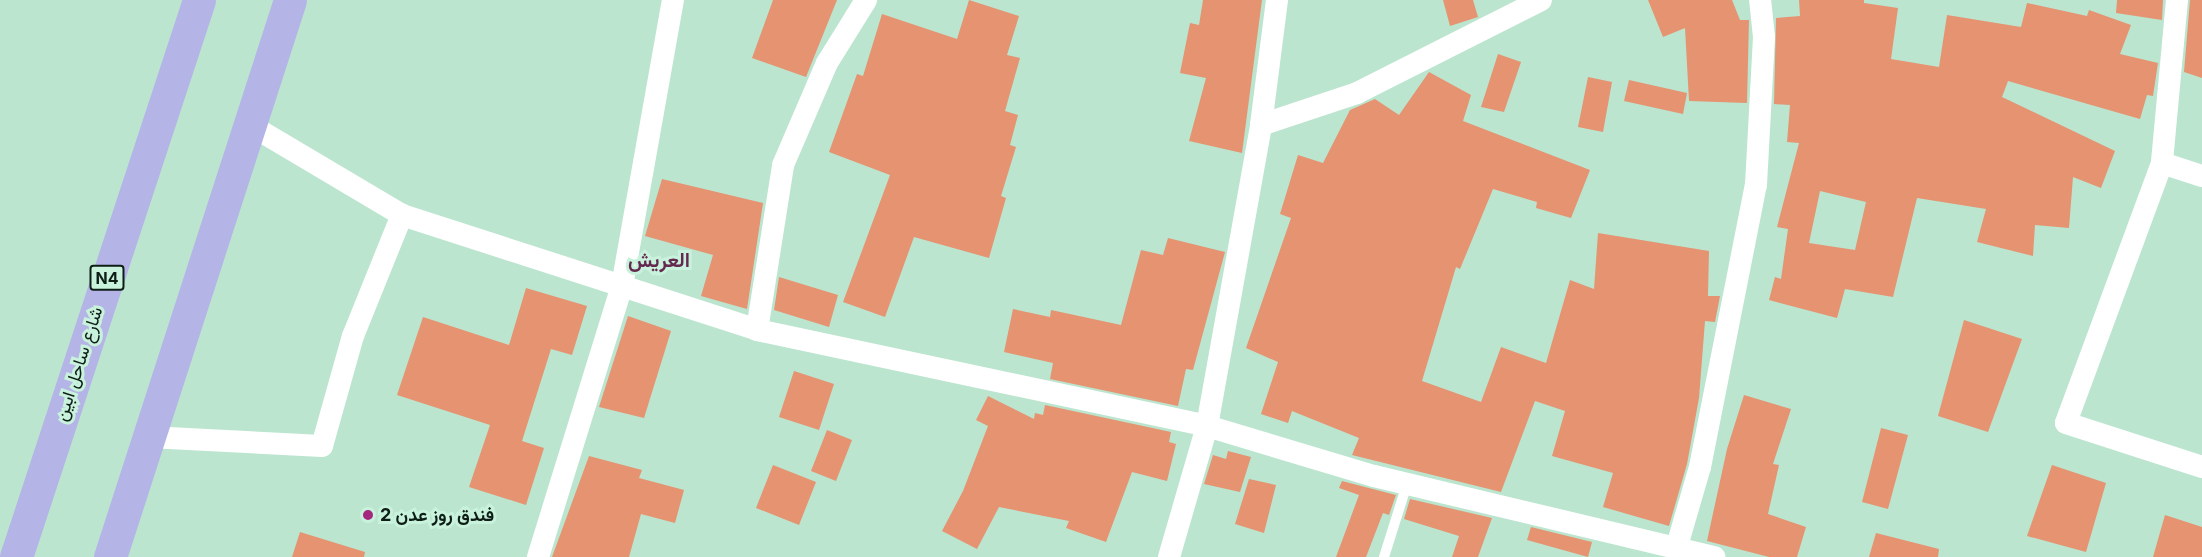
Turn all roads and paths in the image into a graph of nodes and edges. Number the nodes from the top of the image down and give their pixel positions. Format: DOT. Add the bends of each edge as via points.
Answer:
graph roads {
  1 [pos="199,0"];
  2 [pos="290,0"];
  3 [pos="673,0"];
  4 [pos="866,0"];
  5 [pos="1277,0"];
  6 [pos="1541,0"];
  7 [pos="1760,0"];
  8 [pos="2177,0"];
  9 [pos="249,124"];
  10 [pos="1261,125"];
  11 [pos="2162,163"];
  12 [pos="2202,176"];
  13 [pos="402,215"];
  14 [pos="622,286"];
  15 [pos="758,330"];
  16 [pos="1207,426"];
  17 [pos="149,437"];
  18 [pos="2202,467"];
  19 [pos="1407,484"];
  20 [pos="1677,546"];
  21 [pos="1708,556"];
  22 [pos="15,557"];
  23 [pos="110,557"];
  24 [pos="538,557"];
  25 [pos="1169,557"];
  26 [pos="1384,557"];
  1 -- 22 [label="highway, شارع ساحل ابين / N4"];
  2 -- 9 [label="highway"];
  3 -- 14 [label="street"];
  4 -- 15 [label="street" via="827,63 783,165"];
  5 -- 10 [label="street"];
  6 -- 10 [label="street" via="1357,93"];
  7 -- 20 [label="street" via="1764,37 1756,185 1700,467"];
  8 -- 11 [label="street"];
  9 -- 13 [label="street"];
  9 -- 17 [label="highway"];
  10 -- 16 [label="street"];
  11 -- 12 [label="street"];
  11 -- 18 [label="street" via="2066,423"];
  13 -- 14 [label="street"];
  13 -- 17 [label="street" via="353,336 322,446"];
  14 -- 15 [label="street"];
  14 -- 24 [label="street"];
  15 -- 16 [label="street"];
  16 -- 19 [label="street"];
  16 -- 25 [label="street"];
  17 -- 23 [label="highway"];
  19 -- 20 [label="street"];
  19 -- 26 [label="lane"];
  20 -- 21 [label="street"];
}
